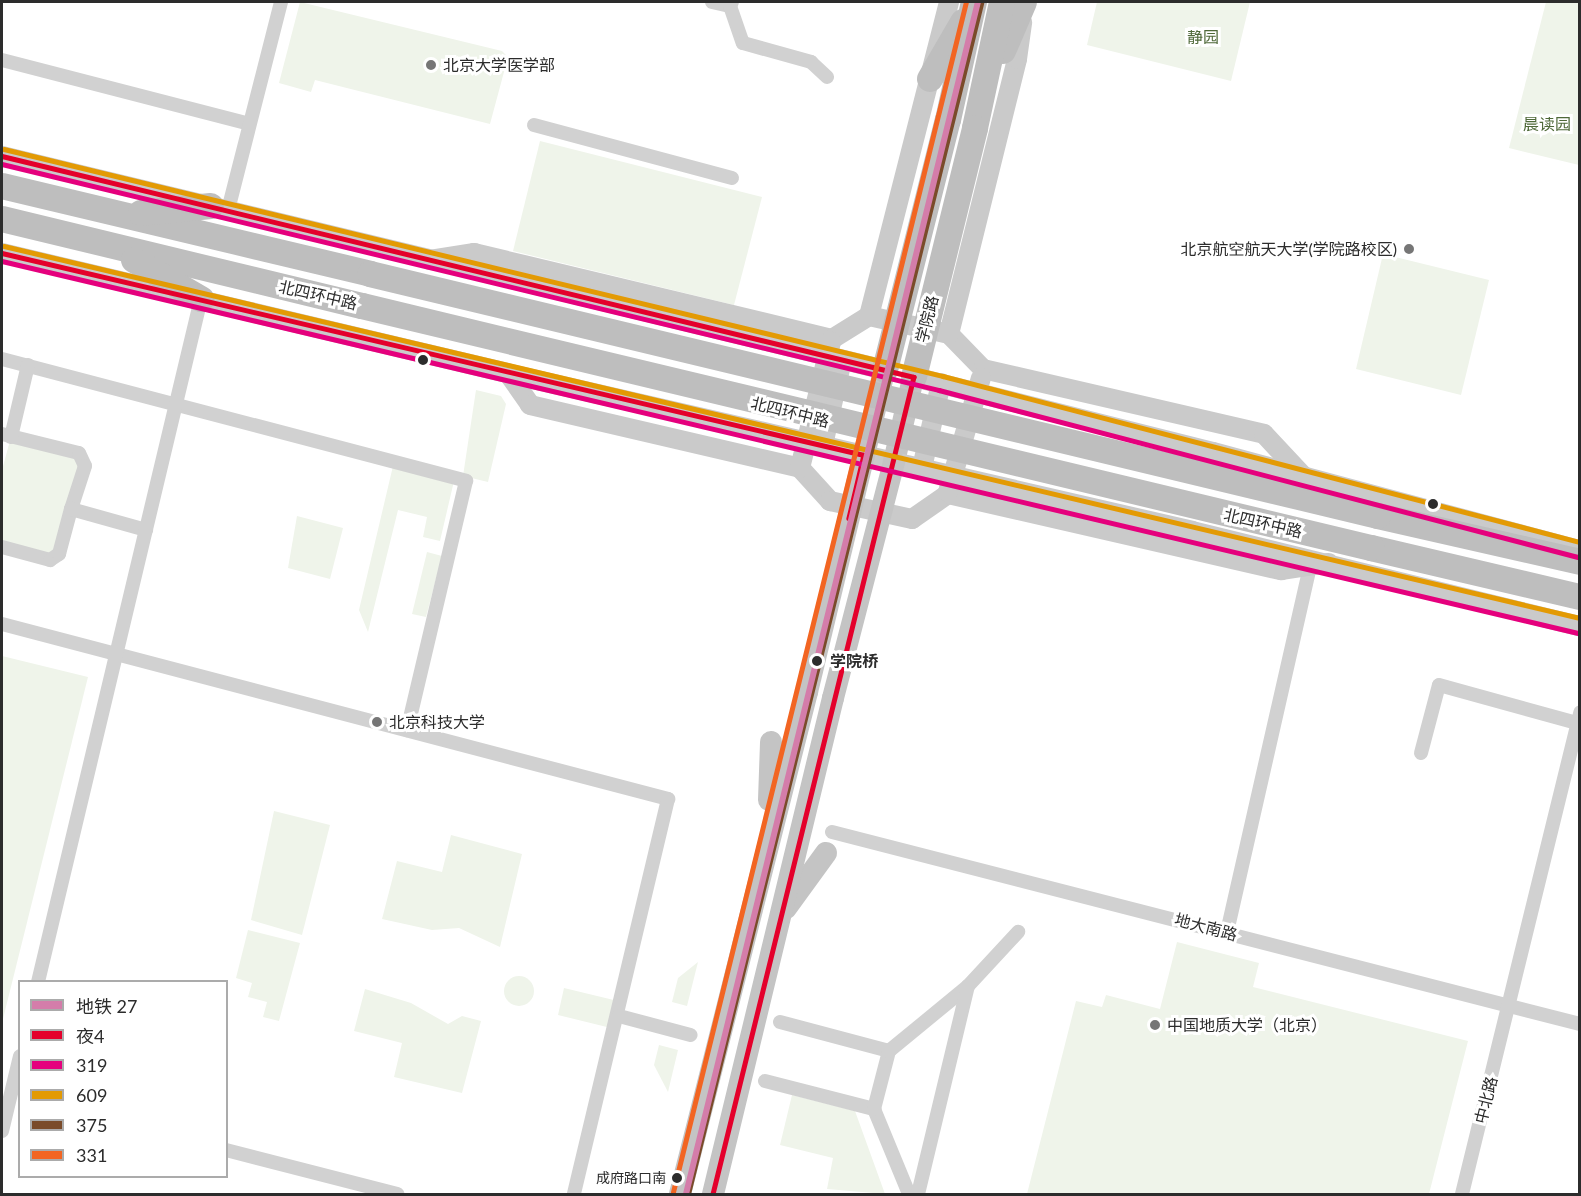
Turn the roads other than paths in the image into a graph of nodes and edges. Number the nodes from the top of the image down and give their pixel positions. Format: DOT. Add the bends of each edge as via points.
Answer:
graph roads {
  1 [pos="281,2"];
  2 [pos="712,2"];
  3 [pos="965,2"];
  4 [pos="1002,2"];
  5 [pos="1024,2"];
  6 [pos="731,4"];
  7 [pos="2,60"];
  8 [pos="827,77"];
  9 [pos="930,78"];
  10 [pos="984,95"];
  11 [pos="249,124"];
  12 [pos="534,125"];
  13 [pos="2,156"];
  14 [pos="732,178"];
  15 [pos="2,186"];
  16 [pos="220,208"];
  17 [pos="119,216"];
  18 [pos="2,219"];
  19 [pos="110,246"];
  20 [pos="2,253"];
  21 [pos="430,260"];
  22 [pos="201,299"];
  23 [pos="869,316"];
  24 [pos="949,334"];
  25 [pos="832,339"];
  26 [pos="2,359"];
  27 [pos="842,360"];
  28 [pos="28,365"];
  29 [pos="983,369"];
  30 [pos="885,370"];
  31 [pos="508,373"];
  32 [pos="914,377"];
  33 [pos="941,383"];
  34 [pos="177,403"];
  35 [pos="6,435"];
  36 [pos="823,445"];
  37 [pos="864,455"];
  38 [pos="894,462"];
  39 [pos="800,468"];
  40 [pos="921,468"];
  41 [pos="1305,478"];
  42 [pos="948,494"];
  43 [pos="71,510"];
  44 [pos="146,530"];
  45 [pos="2,547"];
  46 [pos="1580,550"];
  47 [pos="1580,562"];
  48 [pos="1319,564"];
  49 [pos="1580,597"];
  50 [pos="2,624"];
  51 [pos="1580,626"];
  52 [pos="118,652"];
  53 [pos="1578,718"];
  54 [pos="407,730"];
  55 [pos="771,742"];
  56 [pos="1421,753"];
  57 [pos="768,841"];
  58 [pos="829,843"];
  59 [pos="779,916"];
  60 [pos="1018,932"];
  61 [pos="1227,932"];
  62 [pos="38,980"];
  63 [pos="968,986"];
  64 [pos="1510,1006"];
  65 [pos="619,1016"];
  66 [pos="780,1022"];
  67 [pos="1580,1024"];
  68 [pos="691,1035"];
  69 [pos="889,1051"];
  70 [pos="18,1063"];
  71 [pos="765,1081"];
  72 [pos="10,1093"];
  73 [pos="874,1109"];
  74 [pos="2,1131"];
  75 [pos="228,1151"];
  76 [pos="397,1194"];
  77 [pos="574,1194"];
  78 [pos="680,1194"];
  79 [pos="713,1194"];
  80 [pos="909,1194"];
  81 [pos="918,1194"];
  82 [pos="1462,1194"];
  1 -- 11 [label="street"];
  2 -- 6 [label="street"];
  3 -- 9 [label="highway"];
  3 -- 30 [label="highway, 学院路, bridge" via="948,120"];
  4 -- 10 [label="highway, 学院路"];
  5 -- 10 [label="highway"];
  5 -- 24 [label="street, 学院路" via="1017,59"];
  6 -- 8 [label="street" via="743,43 811,62"];
  7 -- 11 [label="street"];
  9 -- 23 [label="street"];
  10 -- 32 [label="highway, 学院路, bridge"];
  11 -- 16 [label="street"];
  12 -- 14 [label="street"];
  13 -- 16 [label="street"];
  15 -- 17 [label="highway, 北四环中路"];
  16 -- 17 [label="highway"];
  16 -- 21 [label="street"];
  17 -- 47 [label="highway, 北四环中路, bridge"];
  18 -- 19 [label="highway, 北四环中路"];
  19 -- 22 [label="highway"];
  19 -- 49 [label="highway, 北四环中路, bridge"];
  20 -- 22 [label="street, 北四环中路"];
  21 -- 25 [label="street" via="474,253"];
  21 -- 27 [label="street, bridge"];
  22 -- 31 [label="street, 北四环中路"];
  22 -- 34 [label="street"];
  23 -- 24 [label="street"];
  23 -- 25 [label="street"];
  24 -- 29 [label="street"];
  25 -- 39 [label="street"];
  26 -- 28 [label="street"];
  27 -- 30 [label="street, bridge"];
  27 -- 36 [label="street, bridge"];
  28 -- 34 [label="street"];
  28 -- 35 [label="street"];
  29 -- 41 [label="street" via="1264,434"];
  29 -- 42 [label="street"];
  30 -- 32 [label="street"];
  30 -- 37 [label="main road, 学院路, bridge"];
  31 -- 36 [label="street, 北四环中路, bridge"];
  31 -- 39 [label="street" via="530,405"];
  32 -- 33 [label="street, bridge"];
  32 -- 38 [label="main road, 学院路, bridge"];
  33 -- 40 [label="street, bridge"];
  33 -- 41 [label="street, bridge"];
  34 -- 44 [label="street"];
  34 -- 54 [label="street" via="466,481"];
  35 -- 43 [label="street" via="79,453 85,466"];
  36 -- 37 [label="street, 北四环中路, bridge"];
  37 -- 38 [label="street, 北四环中路"];
  37 -- 57 [label="main road, 学院路, bridge"];
  38 -- 40 [label="street, 北四环中路, bridge"];
  38 -- 59 [label="main road, 学院路, bridge"];
  39 -- 42 [label="street" via="830,501 912,519"];
  40 -- 48 [label="street, 北四环中路, bridge"];
  41 -- 46 [label="street"];
  42 -- 48 [label="street" via="1281,570"];
  43 -- 44 [label="street"];
  43 -- 45 [label="street" via="59,554 50,560"];
  44 -- 52 [label="street"];
  48 -- 51 [label="street, 北四环中路"];
  48 -- 61 [label="street"];
  50 -- 52 [label="street"];
  52 -- 54 [label="street"];
  52 -- 62 [label="street"];
  53 -- 56 [label="street" via="1439,686"];
  53 -- 64 [label="street, 中北路"];
  54 -- 65 [label="street" via="668,799"];
  55 -- 57 [label="main road"];
  57 -- 78 [label="main road, 学院路"];
  58 -- 59 [label="main road"];
  58 -- 61 [label="street, 地大南路"];
  59 -- 79 [label="main road, 学院路"];
  60 -- 63 [label="street"];
  61 -- 64 [label="street, 地大南路"];
  63 -- 69 [label="street"];
  63 -- 81 [label="street"];
  64 -- 67 [label="street, 地大南路"];
  64 -- 82 [label="street, 中北路"];
  65 -- 68 [label="street"];
  65 -- 77 [label="street"];
  66 -- 69 [label="street"];
  69 -- 73 [label="street"];
  70 -- 72 [label="street"];
  71 -- 73 [label="street"];
  72 -- 74 [label="street"];
  73 -- 80 [label="street"];
  75 -- 76 [label="street"];
}
